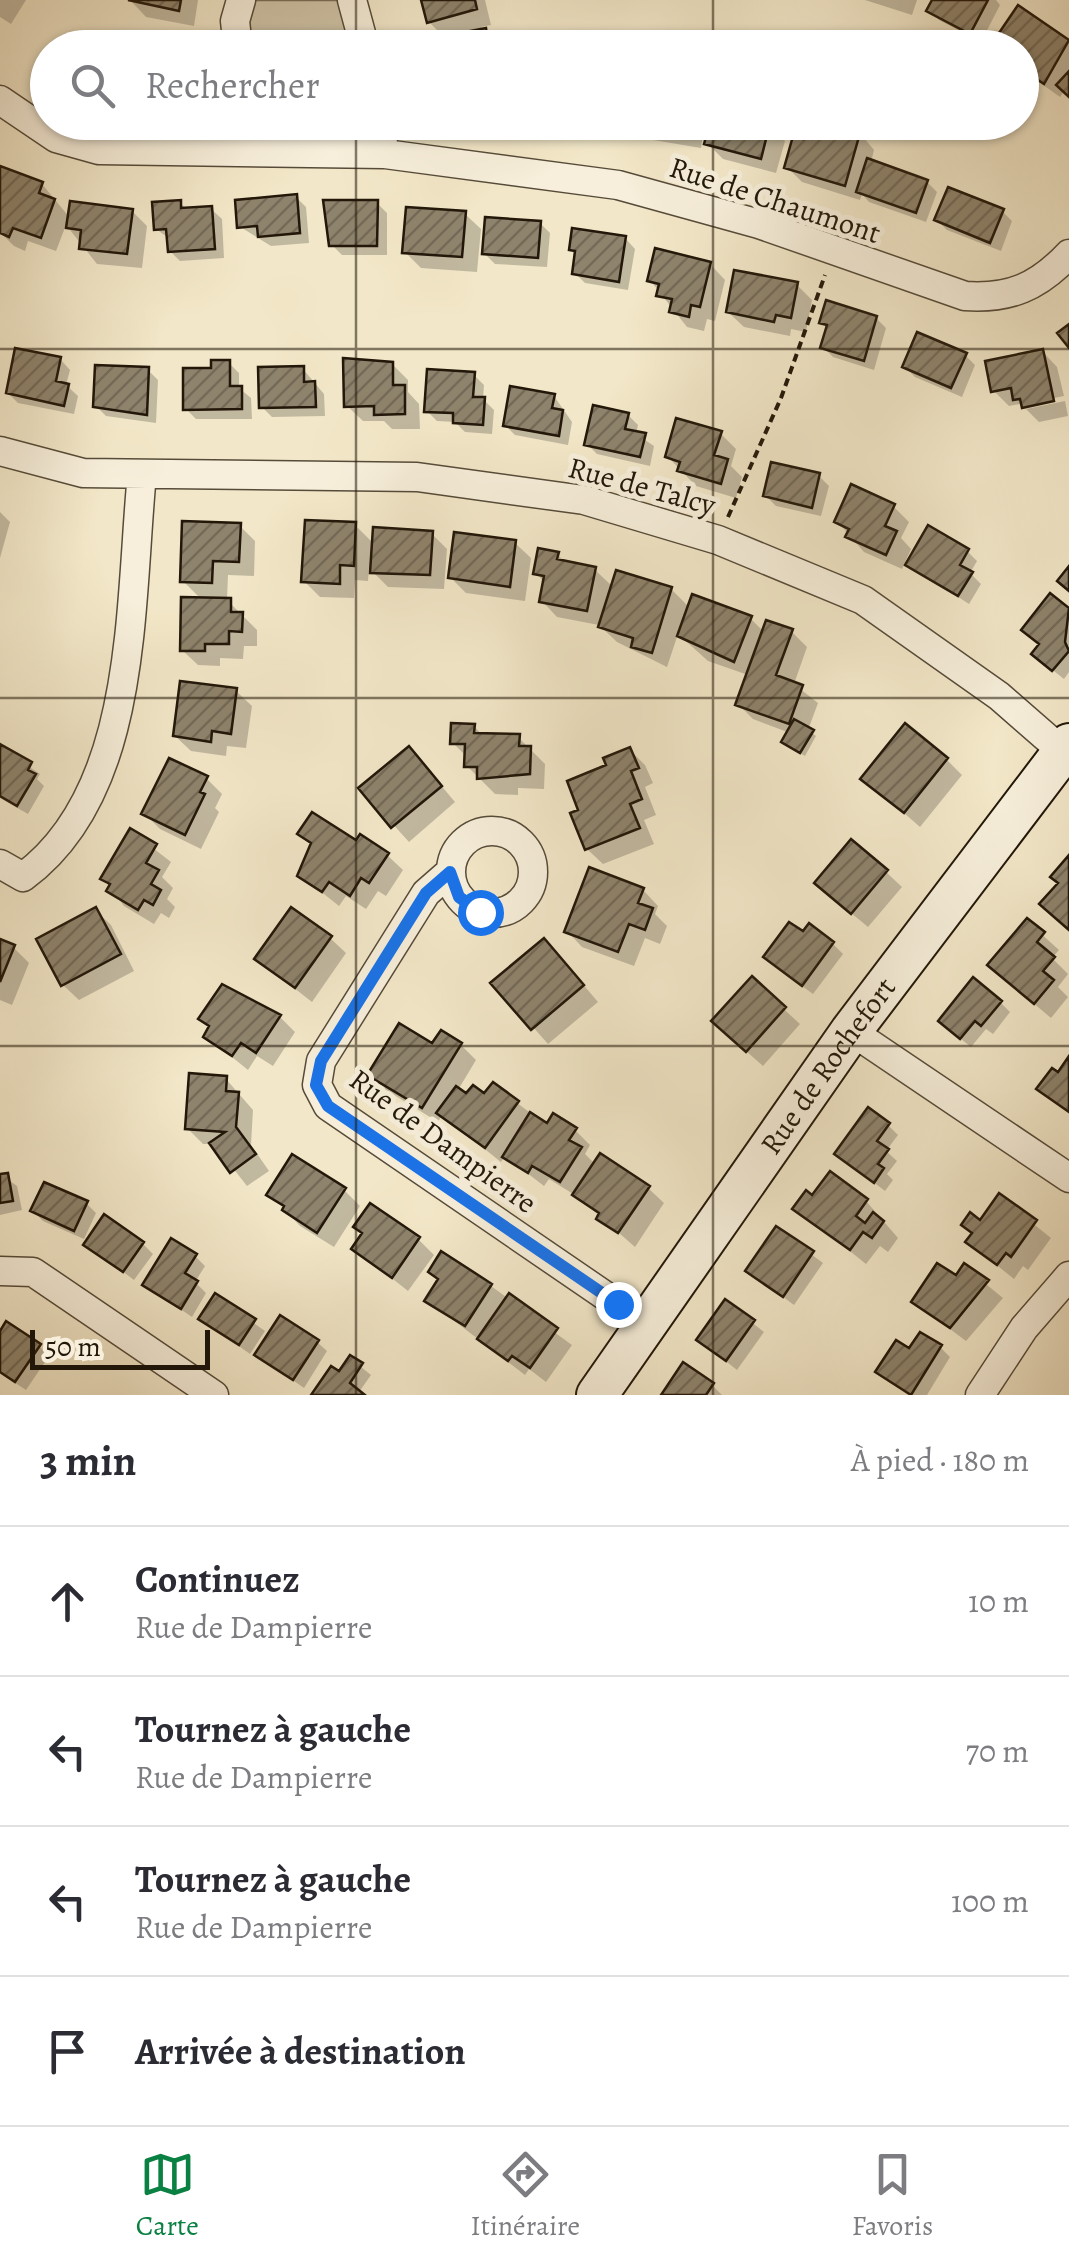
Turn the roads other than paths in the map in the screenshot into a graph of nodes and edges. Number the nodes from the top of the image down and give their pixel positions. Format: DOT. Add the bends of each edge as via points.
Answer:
graph roads {
  1 [pos="241,0"];
  2 [pos="352,0"];
  3 [pos="236,30"];
  4 [pos="360,30"];
  5 [pos="0,100"];
  6 [pos="30,120"];
  7 [pos="63,140"];
  8 [pos="250,140"];
  9 [pos="382,140"];
  10 [pos="252,152"];
  11 [pos="385,154"];
  12 [pos="1069,254"];
  13 [pos="0,451"];
  14 [pos="142,474"];
  15 [pos="1066,748"];
  16 [pos="0,864"];
  17 [pos="450,872"];
  18 [pos="851,1031"];
  19 [pos="1069,1178"];
  20 [pos="0,1270"];
  21 [pos="1069,1276"];
  22 [pos="645,1323"];
  23 [pos="213,1395"];
  24 [pos="596,1395"];
  25 [pos="980,1395"];
  1 -- 3 [label="street"];
  2 -- 4 [label="street"];
  5 -- 6 [label="street, Rue de Chaumont"];
  7 -- 10 [label="street, Rue de Chaumont" via="100,150"];
  8 -- 10 [label="street"];
  9 -- 11 [label="street"];
  10 -- 11 [label="street, Rue de Chaumont"];
  11 -- 12 [label="street, Rue de Chaumont" via="618,185 759,224 965,296 1020,293"];
  13 -- 14 [label="street, Rue de Talcy" via="83,473"];
  14 -- 15 [label="street, Rue de Talcy" via="417,478 584,500 718,540 863,600"];
  14 -- 16 [label="street" via="118,722 74,829 23,877"];
  15 -- 18 [label="street, Rue de Rochefort"];
  17 -- 22 [label="street, Rue de Dampierre" via="426,893 321,1061 316,1085 328,1106"];
  18 -- 19 [label="street"];
  18 -- 22 [label="street, Rue de Rochefort"];
  20 -- 23 [label="street" via="33,1272"];
  21 -- 25 [label="street"];
  22 -- 24 [label="street, Rue de Rochefort"];
}
